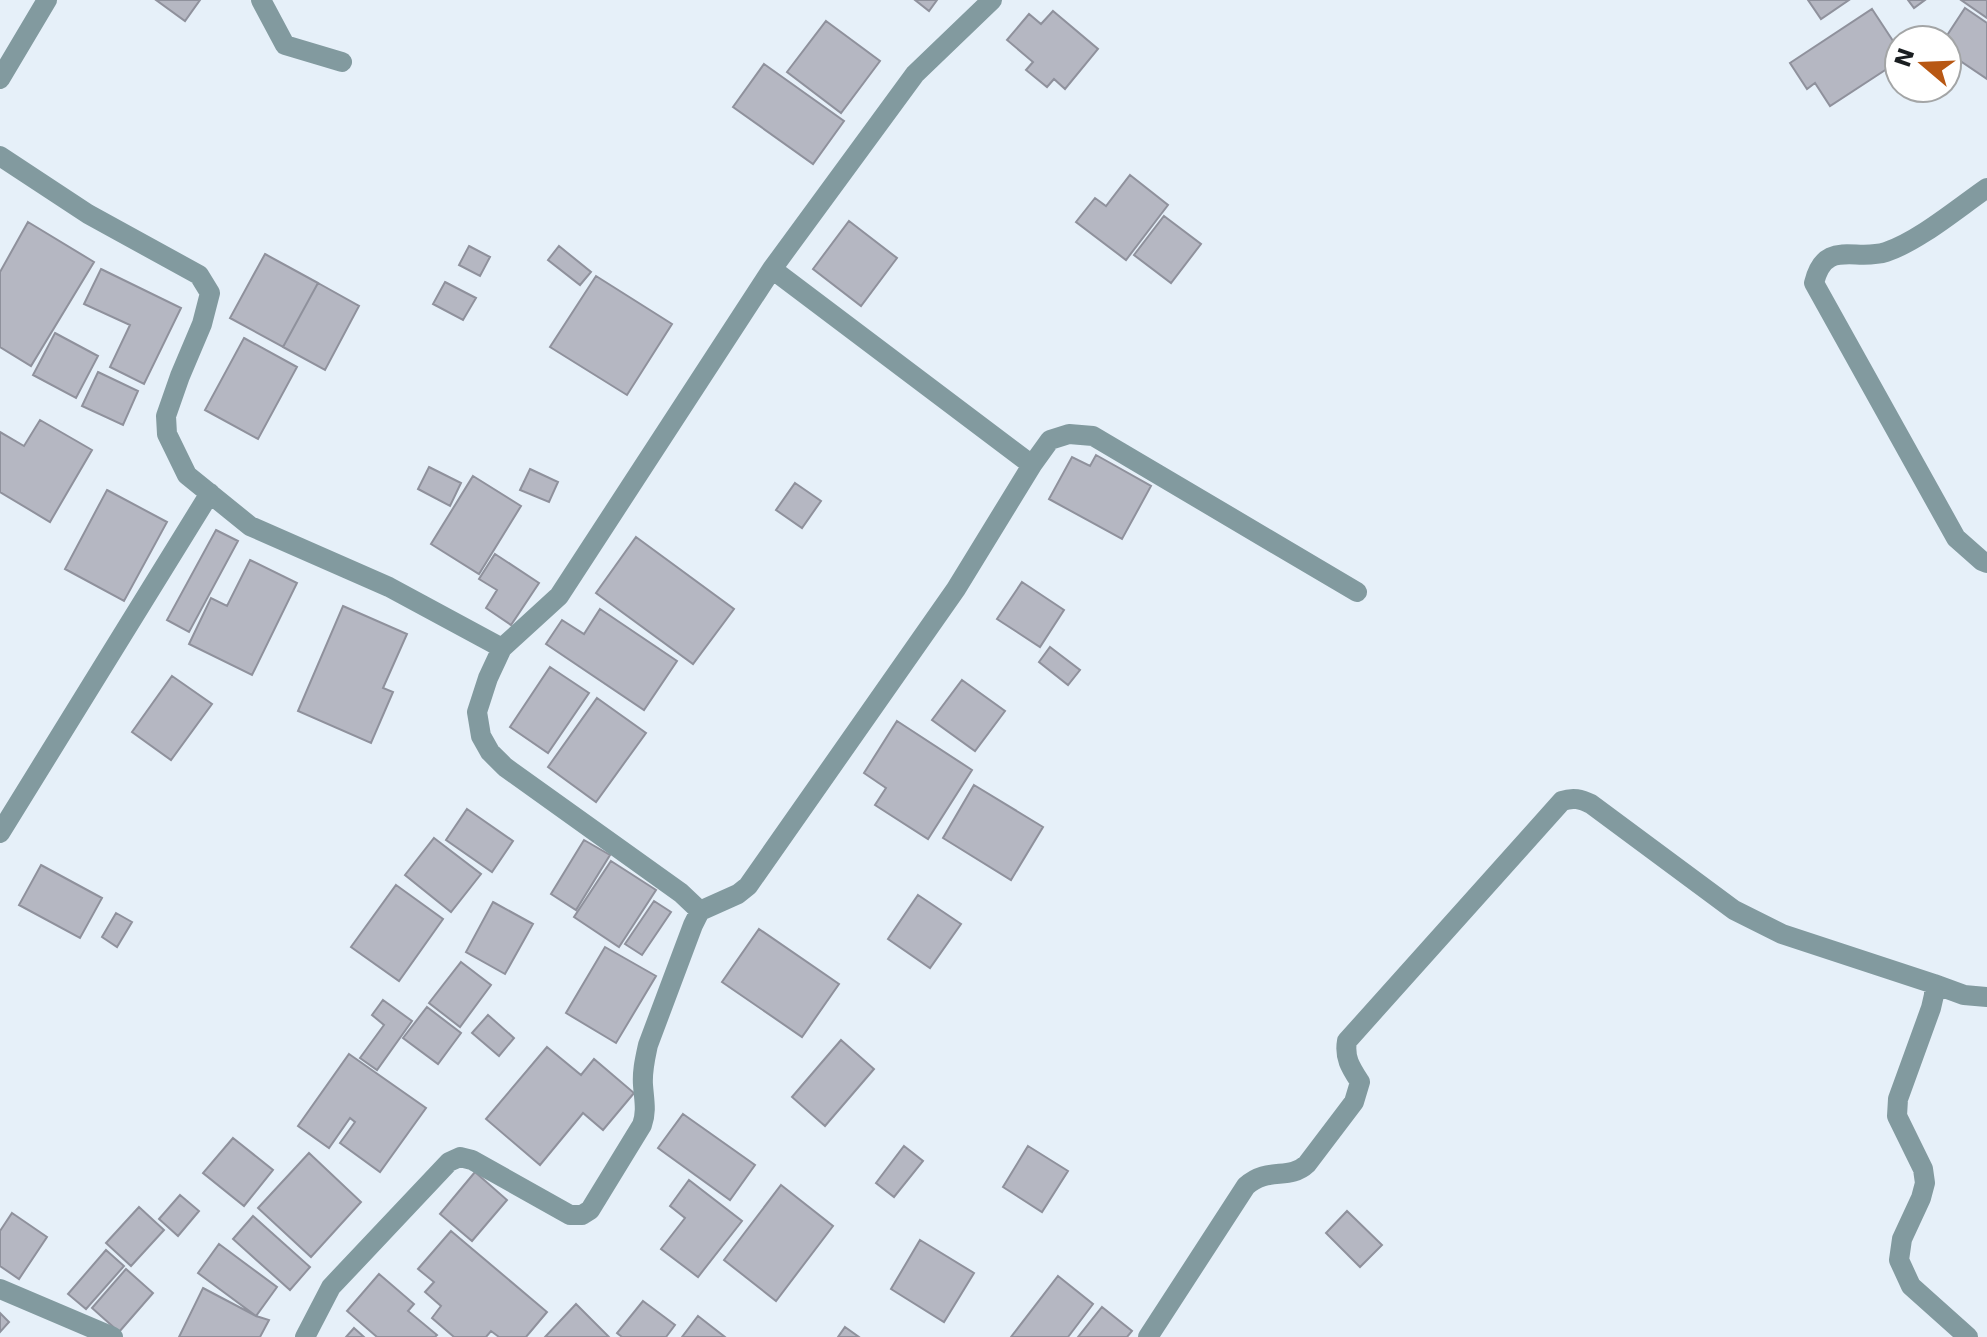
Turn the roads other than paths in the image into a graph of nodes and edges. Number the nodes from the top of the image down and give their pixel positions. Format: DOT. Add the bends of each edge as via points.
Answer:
graph roads {
  1 [pos="47,0"];
  2 [pos="261,0"];
  3 [pos="992,0"];
  4 [pos="342,62"];
  5 [pos="0,79"];
  6 [pos="0,156"];
  7 [pos="1987,188"];
  8 [pos="772,269"];
  9 [pos="1032,465"];
  10 [pos="210,493"];
  11 [pos="1987,563"];
  12 [pos="1357,592"];
  13 [pos="502,648"];
  14 [pos="0,833"];
  15 [pos="700,911"];
  16 [pos="1934,984"];
  17 [pos="1987,997"];
  18 [pos="0,1289"];
  19 [pos="113,1337"];
  20 [pos="305,1337"];
  21 [pos="1148,1337"];
  22 [pos="1968,1337"];
  1 -- 5 [label="street"];
  2 -- 4 [label="street" via="285,45"];
  3 -- 8 [label="street" via="915,74"];
  6 -- 10 [label="street" via="88,214 199,275 210,293 166,416 167,434 187,475"];
  7 -- 11 [label="street" via="1916,238 1884,253 1826,259 1814,283 1956,538"];
  8 -- 9 [label="street"];
  8 -- 13 [label="street" via="559,596"];
  9 -- 12 [label="street" via="1050,440 1069,434 1093,436"];
  9 -- 15 [label="street" via="956,589 748,886"];
  10 -- 13 [label="street" via="250,526 389,587"];
  10 -- 14 [label="street"];
  13 -- 15 [label="street" via="477,712 490,752"];
  15 -- 20 [label="street" via="648,1045 643,1065 646,1115 590,1210 570,1215 460,1157 449,1162 331,1287"];
  16 -- 17 [label="street"];
  16 -- 21 [label="street" via="1782,934 1734,910 1591,804 1562,801 1347,1041 1347,1060 1360,1082 1354,1102 1299,1171 1262,1176 1246,1186"];
  16 -- 22 [label="street" via="1931,1008 1898,1099 1897,1116 1925,1183 1899,1260 1911,1286"];
  18 -- 19 [label="street"];
}
